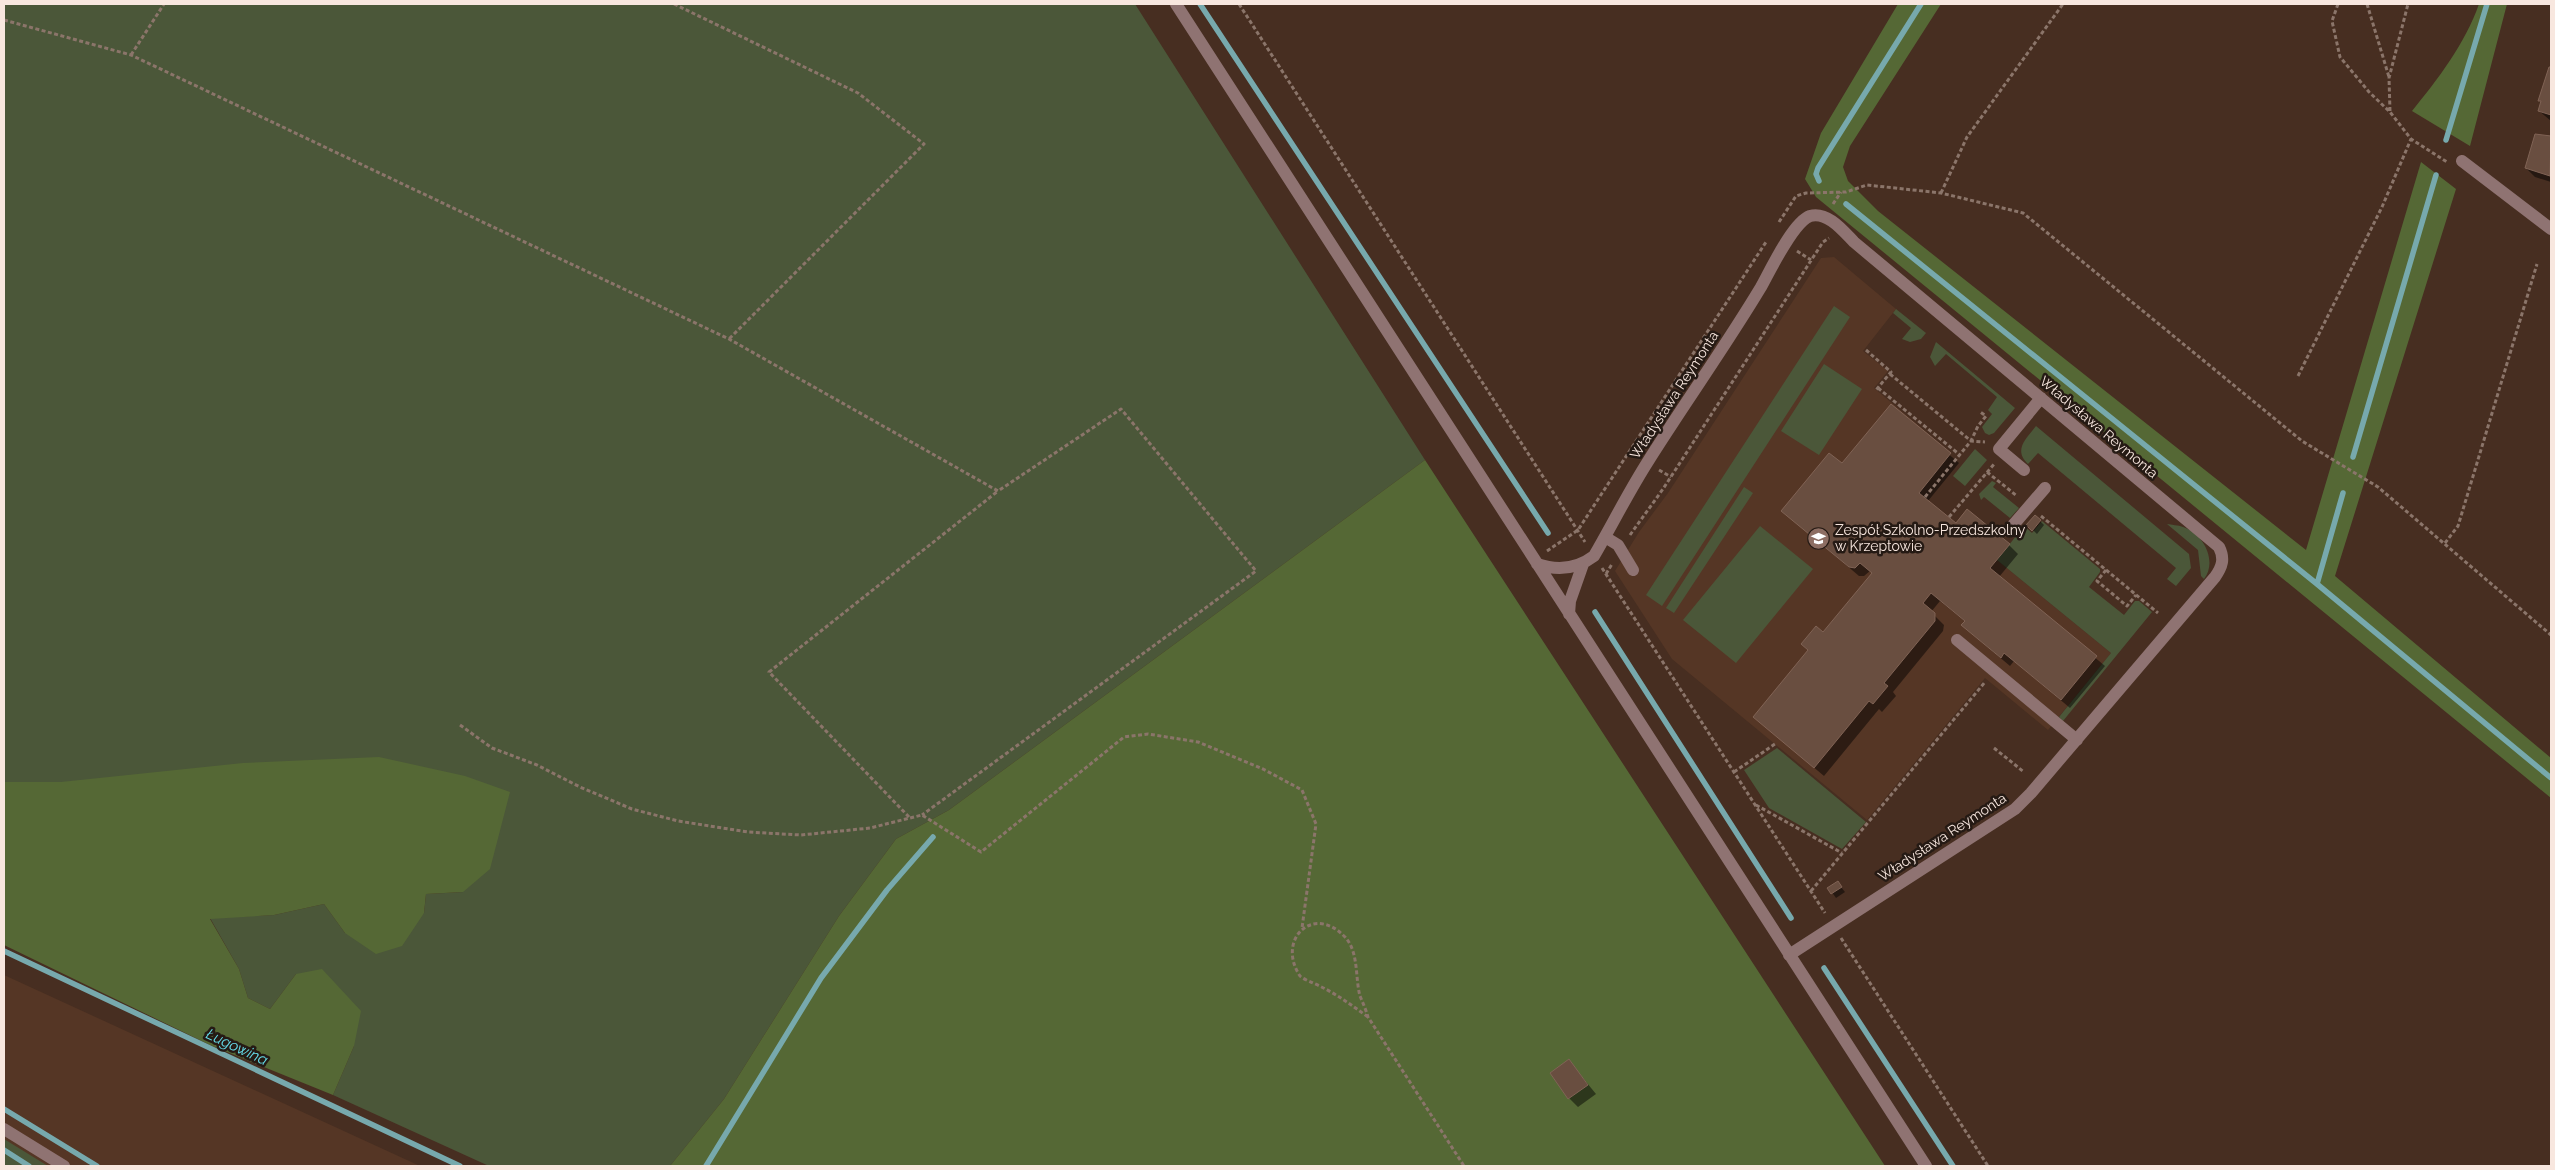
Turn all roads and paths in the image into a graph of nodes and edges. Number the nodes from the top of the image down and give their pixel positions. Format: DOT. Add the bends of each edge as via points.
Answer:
graph roads {
  1 [pos="164,4"];
  2 [pos="674,4"];
  3 [pos="1176,4"];
  4 [pos="1239,4"];
  5 [pos="2063,4"];
  6 [pos="2338,4"];
  7 [pos="2367,4"];
  8 [pos="2408,4"];
  9 [pos="4,20"];
  10 [pos="131,55"];
  11 [pos="2389,78"];
  12 [pos="2390,112"];
  13 [pos="2411,139"];
  14 [pos="2462,161"];
  15 [pos="1941,193"];
  16 [pos="2551,229"];
  17 [pos="1823,242"];
  18 [pos="2537,264"];
  19 [pos="729,339"];
  20 [pos="1866,350"];
  21 [pos="1890,374"];
  22 [pos="2298,376"];
  23 [pos="2041,398"];
  24 [pos="1979,411"];
  25 [pos="1971,441"];
  26 [pos="2001,451"];
  27 [pos="1960,455"];
  28 [pos="2024,470"];
  29 [pos="1987,472"];
  30 [pos="2045,488"];
  31 [pos="998,490"];
  32 [pos="1925,497"];
  33 [pos="2029,506"];
  34 [pos="1949,517"];
  35 [pos="2008,531"];
  36 [pos="1605,537"];
  37 [pos="1587,543"];
  38 [pos="2445,543"];
  39 [pos="1621,550"];
  40 [pos="1537,564"];
  41 [pos="1583,564"];
  42 [pos="1601,566"];
  43 [pos="1633,570"];
  44 [pos="2106,570"];
  45 [pos="1606,574"];
  46 [pos="2136,595"];
  47 [pos="2158,613"];
  48 [pos="1569,614"];
  49 [pos="1957,640"];
  50 [pos="1986,680"];
  51 [pos="460,725"];
  52 [pos="2077,740"];
  53 [pos="1775,744"];
  54 [pos="1994,748"];
  55 [pos="1734,772"];
  56 [pos="2024,772"];
  57 [pos="1755,804"];
  58 [pos="922,815"];
  59 [pos="910,818"];
  60 [pos="1842,853"];
  61 [pos="1811,891"];
  62 [pos="1833,926"];
  63 [pos="1302,928"];
  64 [pos="1789,955"];
  65 [pos="1368,1017"];
  66 [pos="4,1129"];
  67 [pos="64,1166"];
  68 [pos="1464,1166"];
  69 [pos="1926,1166"];
  70 [pos="1988,1166"];
  1 -- 10 [label="path"];
  2 -- 19 [label="path" via="858,93 924,144"];
  3 -- 40 [label="street"];
  4 -- 37 [label="path"];
  5 -- 15 [label="path" via="1967,137"];
  6 -- 12 [label="path" via="2332,21 2340,57"];
  7 -- 11 [label="path"];
  8 -- 11 [label="path"];
  9 -- 10 [label="path"];
  10 -- 19 [label="path"];
  11 -- 12 [label="path"];
  12 -- 13 [label="path"];
  13 -- 14 [label="path" via="2447,162"];
  13 -- 22 [label="path" via="2382,207"];
  14 -- 16 [label="street"];
  17 -- 39 [label="path"];
  18 -- 38 [label="path" via="2458,526"];
  19 -- 31 [label="path"];
  20 -- 21 [label="path" via="1892,372"];
  21 -- 25 [label="path"];
  21 -- 27 [label="path" via="1877,389"];
  23 -- 26 [label="street"];
  23 -- 36 [label="street, Władysława Reymonta" via="1839,227 1825,217 1810,216 1796,228 1647,462"];
  23 -- 52 [label="street, Władysława Reymonta" via="2210,538 2223,555 2215,577"];
  24 -- 25 [label="path" via="1986,416"];
  25 -- 26 [label="path" via="1984,442"];
  25 -- 27 [label="path"];
  26 -- 28 [label="street"];
  26 -- 29 [label="path"];
  27 -- 32 [label="path"];
  29 -- 33 [label="path"];
  29 -- 34 [label="path"];
  30 -- 33 [label="street"];
  31 -- 58 [label="path" via="1121,409 1256,571"];
  31 -- 59 [label="path" via="769,672"];
  33 -- 35 [label="street"];
  33 -- 44 [label="path"];
  36 -- 39 [label="street"];
  36 -- 41 [label="street, Władysława Reymonta" via="1594,556"];
  39 -- 43 [label="street"];
  39 -- 45 [label="path"];
  40 -- 41 [label="street" via="1554,569"];
  40 -- 48 [label="street"];
  41 -- 48 [label="street, Władysława Reymonta" via="1570,601"];
  42 -- 45 [label="path"];
  44 -- 46 [label="path"];
  44 -- 46 [label="path" via="2097,582 2127,606"];
  45 -- 55 [label="path"];
  46 -- 47 [label="path"];
  48 -- 64 [label="street"];
  49 -- 52 [label="street"];
  50 -- 60 [label="path"];
  51 -- 59 [label="path" via="492,748 537,765 580,787 632,809 678,821 748,832 801,835 870,828"];
  52 -- 62 [label="street, Władysława Reymonta" via="2015,809"];
  53 -- 55 [label="path"];
  54 -- 56 [label="path"];
  55 -- 57 [label="path"];
  57 -- 60 [label="path"];
  57 -- 61 [label="path"];
  58 -- 59 [label="path"];
  58 -- 63 [label="path" via="981,852 1124,737 1148,734 1198,742 1263,769 1302,790 1316,824"];
  60 -- 61 [label="path"];
  61 -- 62 [label="path"];
  62 -- 64 [label="street, Władysława Reymonta"];
  62 -- 70 [label="path"];
  63 -- 65 [label="path" via="1294,939 1294,963 1302,978 1333,992"];
  63 -- 65 [label="path" via="1314,923 1329,926 1345,937 1354,954 1360,996"];
  64 -- 69 [label="street"];
  65 -- 68 [label="path"];
  66 -- 67 [label="street"];
}
